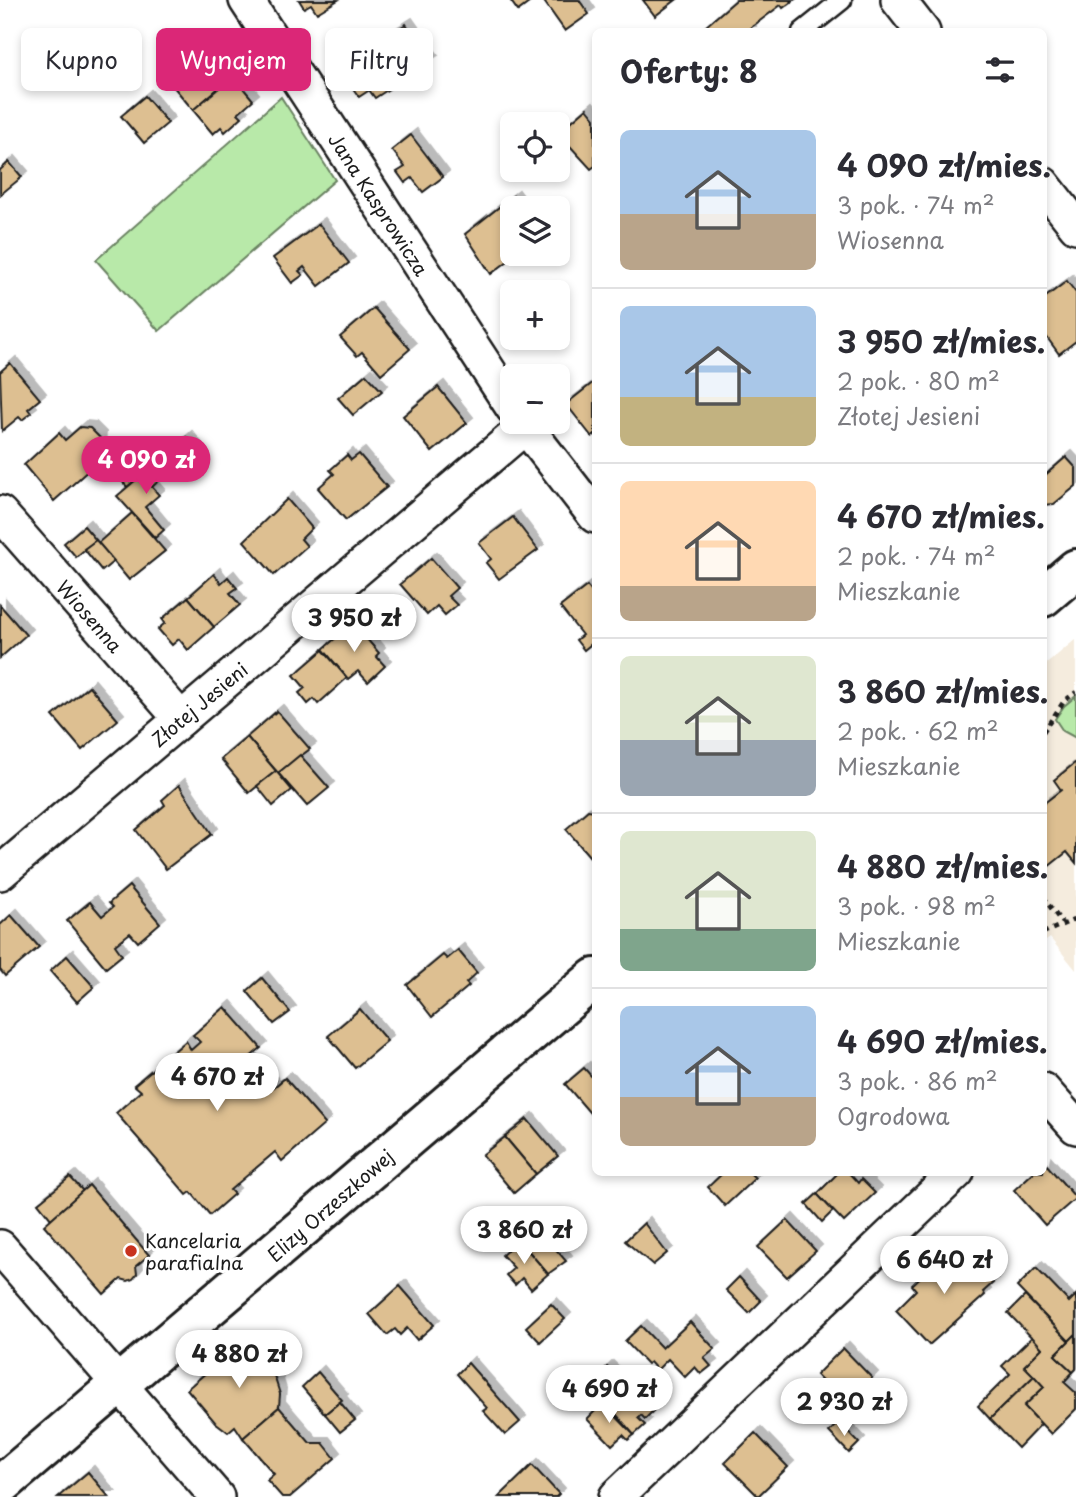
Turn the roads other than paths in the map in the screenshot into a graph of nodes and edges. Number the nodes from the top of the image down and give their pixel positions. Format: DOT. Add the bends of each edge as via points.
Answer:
graph roads {
  1 [pos="246,0"];
  2 [pos="842,0"];
  3 [pos="903,2"];
  4 [pos="807,28"];
  5 [pos="920,28"];
  6 [pos="1047,189"];
  7 [pos="1076,226"];
  8 [pos="500,388"];
  9 [pos="503,434"];
  10 [pos="532,434"];
  11 [pos="592,512"];
  12 [pos="0,513"];
  13 [pos="1076,569"];
  14 [pos="1047,594"];
  15 [pos="181,719"];
  16 [pos="0,873"];
  17 [pos="592,981"];
  18 [pos="1047,1095"];
  19 [pos="1076,1127"];
  20 [pos="953,1176"];
  21 [pos="0,1247"];
  22 [pos="120,1385"];
  23 [pos="0,1486"];
  24 [pos="217,1497"];
  25 [pos="617,1497"];
  1 -- 8 [label="street, Jana Kasprowicza"];
  2 -- 4 [label="lane"];
  3 -- 5 [label="street"];
  6 -- 7 [label="street"];
  9 -- 15 [label="street, Złotej Jesieni"];
  10 -- 11 [label="street, Jana Kasprowicza"];
  12 -- 15 [label="street, Wiosenna"];
  13 -- 14 [label="street"];
  15 -- 16 [label="street, Złotej Jesieni"];
  17 -- 22 [label="street, Elizy Orzeszkowej"];
  18 -- 19 [label="street"];
  20 -- 25 [label="street"];
  21 -- 22 [label="street"];
  22 -- 23 [label="street, Elizy Orzeszkowej"];
  22 -- 24 [label="street"];
}
